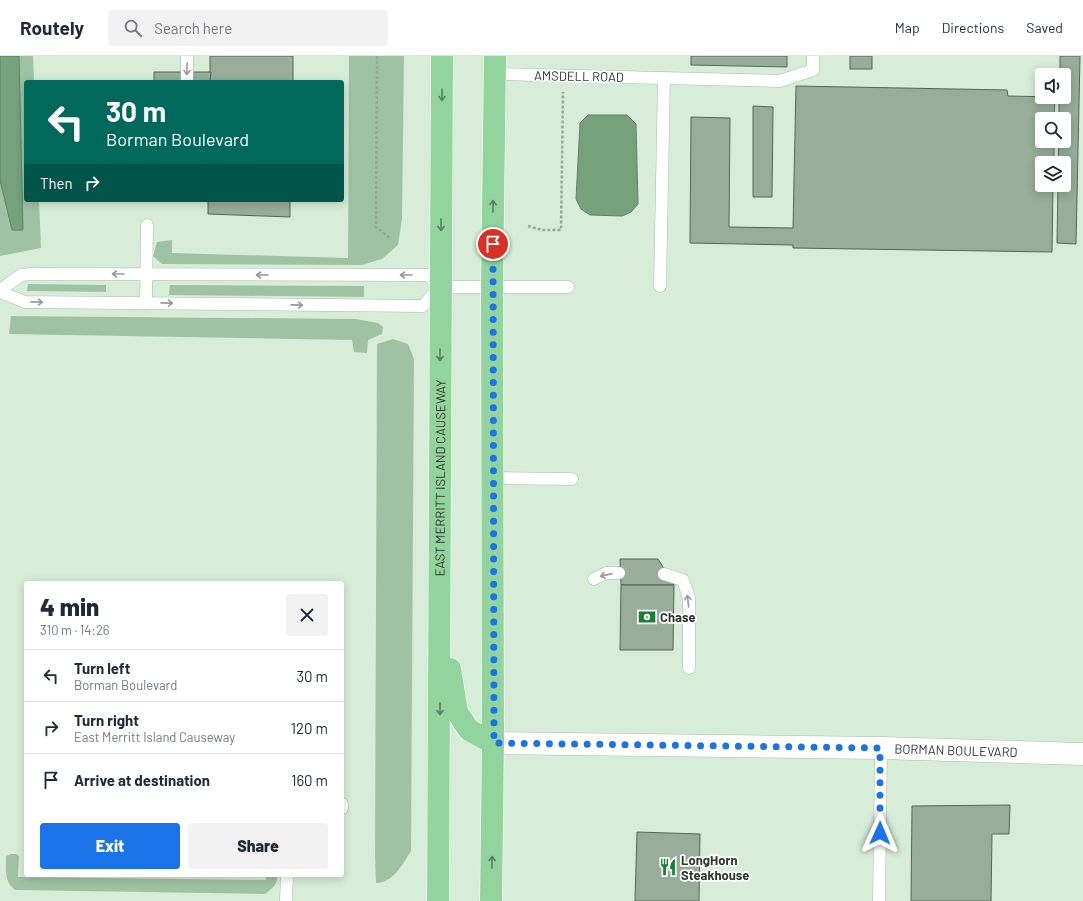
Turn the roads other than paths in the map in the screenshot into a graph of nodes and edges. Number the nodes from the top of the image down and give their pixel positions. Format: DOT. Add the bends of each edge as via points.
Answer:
graph roads {
  1 [pos="187,56"];
  2 [pos="442,56"];
  3 [pos="813,56"];
  4 [pos="495,65"];
  5 [pos="664,78"];
  6 [pos="187,80"];
  7 [pos="147,225"];
  8 [pos="146,274"];
  9 [pos="660,286"];
  10 [pos="440,287"];
  11 [pos="492,287"];
  12 [pos="568,287"];
  13 [pos="0,291"];
  14 [pos="146,303"];
  15 [pos="493,478"];
  16 [pos="572,479"];
  17 [pos="620,573"];
  18 [pos="664,574"];
  19 [pos="594,579"];
  20 [pos="440,607"];
  21 [pos="689,668"];
  22 [pos="494,743"];
  23 [pos="880,748"];
  24 [pos="1083,754"];
  25 [pos="287,877"];
  26 [pos="286,901"];
  27 [pos="438,901"];
  28 [pos="491,901"];
  29 [pos="879,901"];
  1 -- 6 [label="lane, one-way"];
  2 -- 10 [label="main road, EAST MERRITT ISLAND CAUSEWAY, one-way"];
  3 -- 5 [label="lane, AMSDELL ROAD" via="813,70 780,81"];
  4 -- 5 [label="lane, AMSDELL ROAD" via="563,76"];
  11 -- 4 [label="main road, one-way"];
  5 -- 9 [label="lane"];
  7 -- 8 [label="lane"];
  10 -- 8 [label="lane, one-way" via="428,275"];
  8 -- 13 [label="lane, one-way" via="21,275"];
  8 -- 14 [label="lane"];
  10 -- 11 [label="lane"];
  14 -- 10 [label="lane, one-way" via="423,306"];
  10 -- 20 [label="main road, EAST MERRITT ISLAND CAUSEWAY, one-way"];
  11 -- 12 [label="lane"];
  11 -- 15 [label="main road"];
  13 -- 14 [label="lane, one-way" via="25,302"];
  15 -- 16 [label="lane"];
  15 -- 22 [label="main road"];
  17 -- 19 [label="lane, one-way" via="606,573"];
  21 -- 18 [label="lane, one-way" via="688,598 683,580"];
  20 -- 22 [label="main road" via="457,712 470,730"];
  20 -- 27 [label="main road, EAST MERRITT ISLAND CAUSEWAY, one-way"];
  22 -- 23 [label="street, BORMAN BOULEVARD"];
  28 -- 22 [label="main road, one-way"];
  23 -- 24 [label="street, BORMAN BOULEVARD"];
  23 -- 29 [label="lane"];
  25 -- 26 [label="lane"];
}
